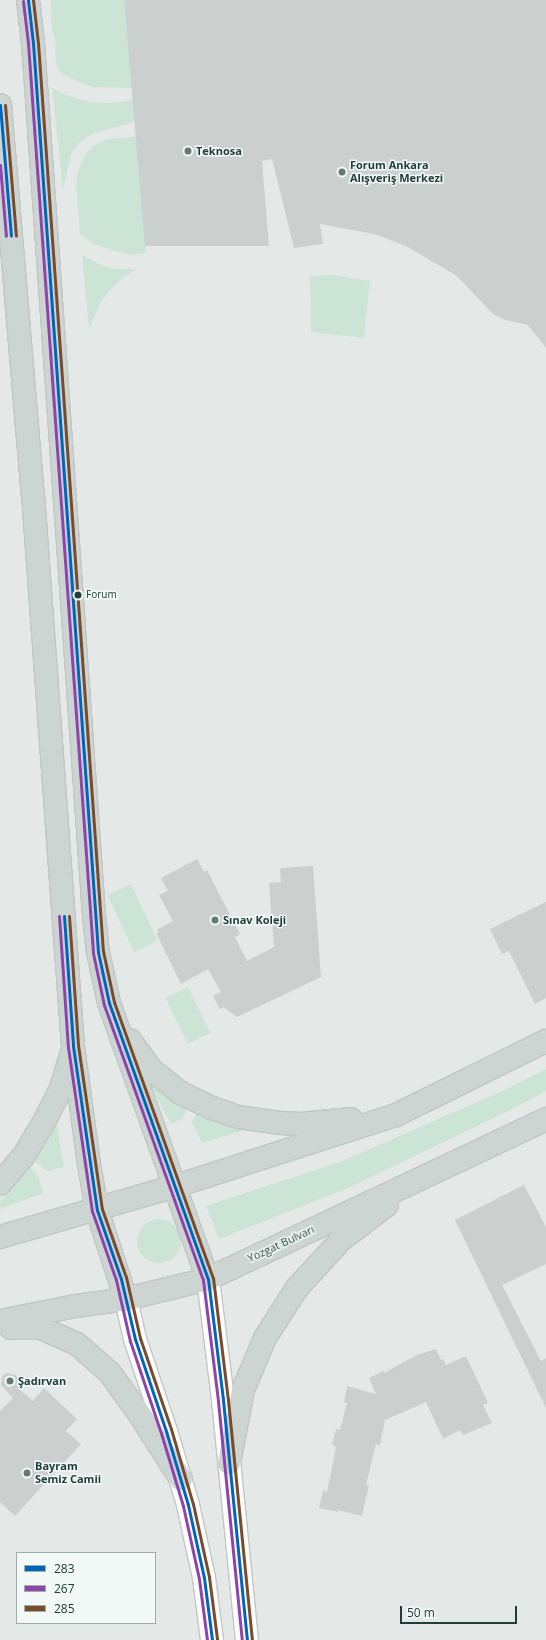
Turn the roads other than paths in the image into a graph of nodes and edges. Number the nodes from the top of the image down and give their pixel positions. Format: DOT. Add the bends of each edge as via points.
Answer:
graph roads {
  1 [pos="28,0"];
  2 [pos="0,105"];
  3 [pos="109,1003"];
  4 [pos="546,1041"];
  5 [pos="73,1046"];
  6 [pos="396,1115"];
  7 [pos="546,1119"];
  8 [pos="422,1178"];
  9 [pos="0,1184"];
  10 [pos="176,1186"];
  11 [pos="98,1210"];
  12 [pos="0,1237"];
  13 [pos="208,1279"];
  14 [pos="126,1299"];
  15 [pos="0,1321"];
  16 [pos="0,1328"];
  17 [pos="229,1463"];
  18 [pos="181,1480"];
  19 [pos="212,1640"];
  20 [pos="247,1640"];
  1 -- 3 [label="main road" via="94,915 98,952"];
  2 -- 5 [label="main road" via="33,494"];
  3 -- 6 [label="main road" via="133,1045 152,1070 179,1092 212,1108 238,1117 301,1124"];
  3 -- 10 [label="main road"];
  4 -- 6 [label="main road"];
  5 -- 9 [label="main road" via="60,1091 45,1120 23,1157"];
  5 -- 11 [label="main road"];
  6 -- 10 [label="main road"];
  7 -- 8 [label="main road, Yozgat Bulvarı"];
  8 -- 13 [label="main road, Yozgat Bulvarı"];
  8 -- 17 [label="main road" via="340,1240 297,1288 265,1338 243,1390"];
  10 -- 11 [label="main road"];
  10 -- 13 [label="main road"];
  11 -- 12 [label="main road"];
  11 -- 14 [label="main road"];
  13 -- 14 [label="main road, Yozgat Bulvarı"];
  13 -- 17 [label="street"];
  14 -- 15 [label="main road, Yozgat Bulvarı"];
  14 -- 18 [label="street" via="135,1339"];
  16 -- 18 [label="main road" via="41,1328 77,1344 110,1373 140,1414"];
  17 -- 20 [label="street"];
  18 -- 19 [label="street" via="204,1578"];
}
